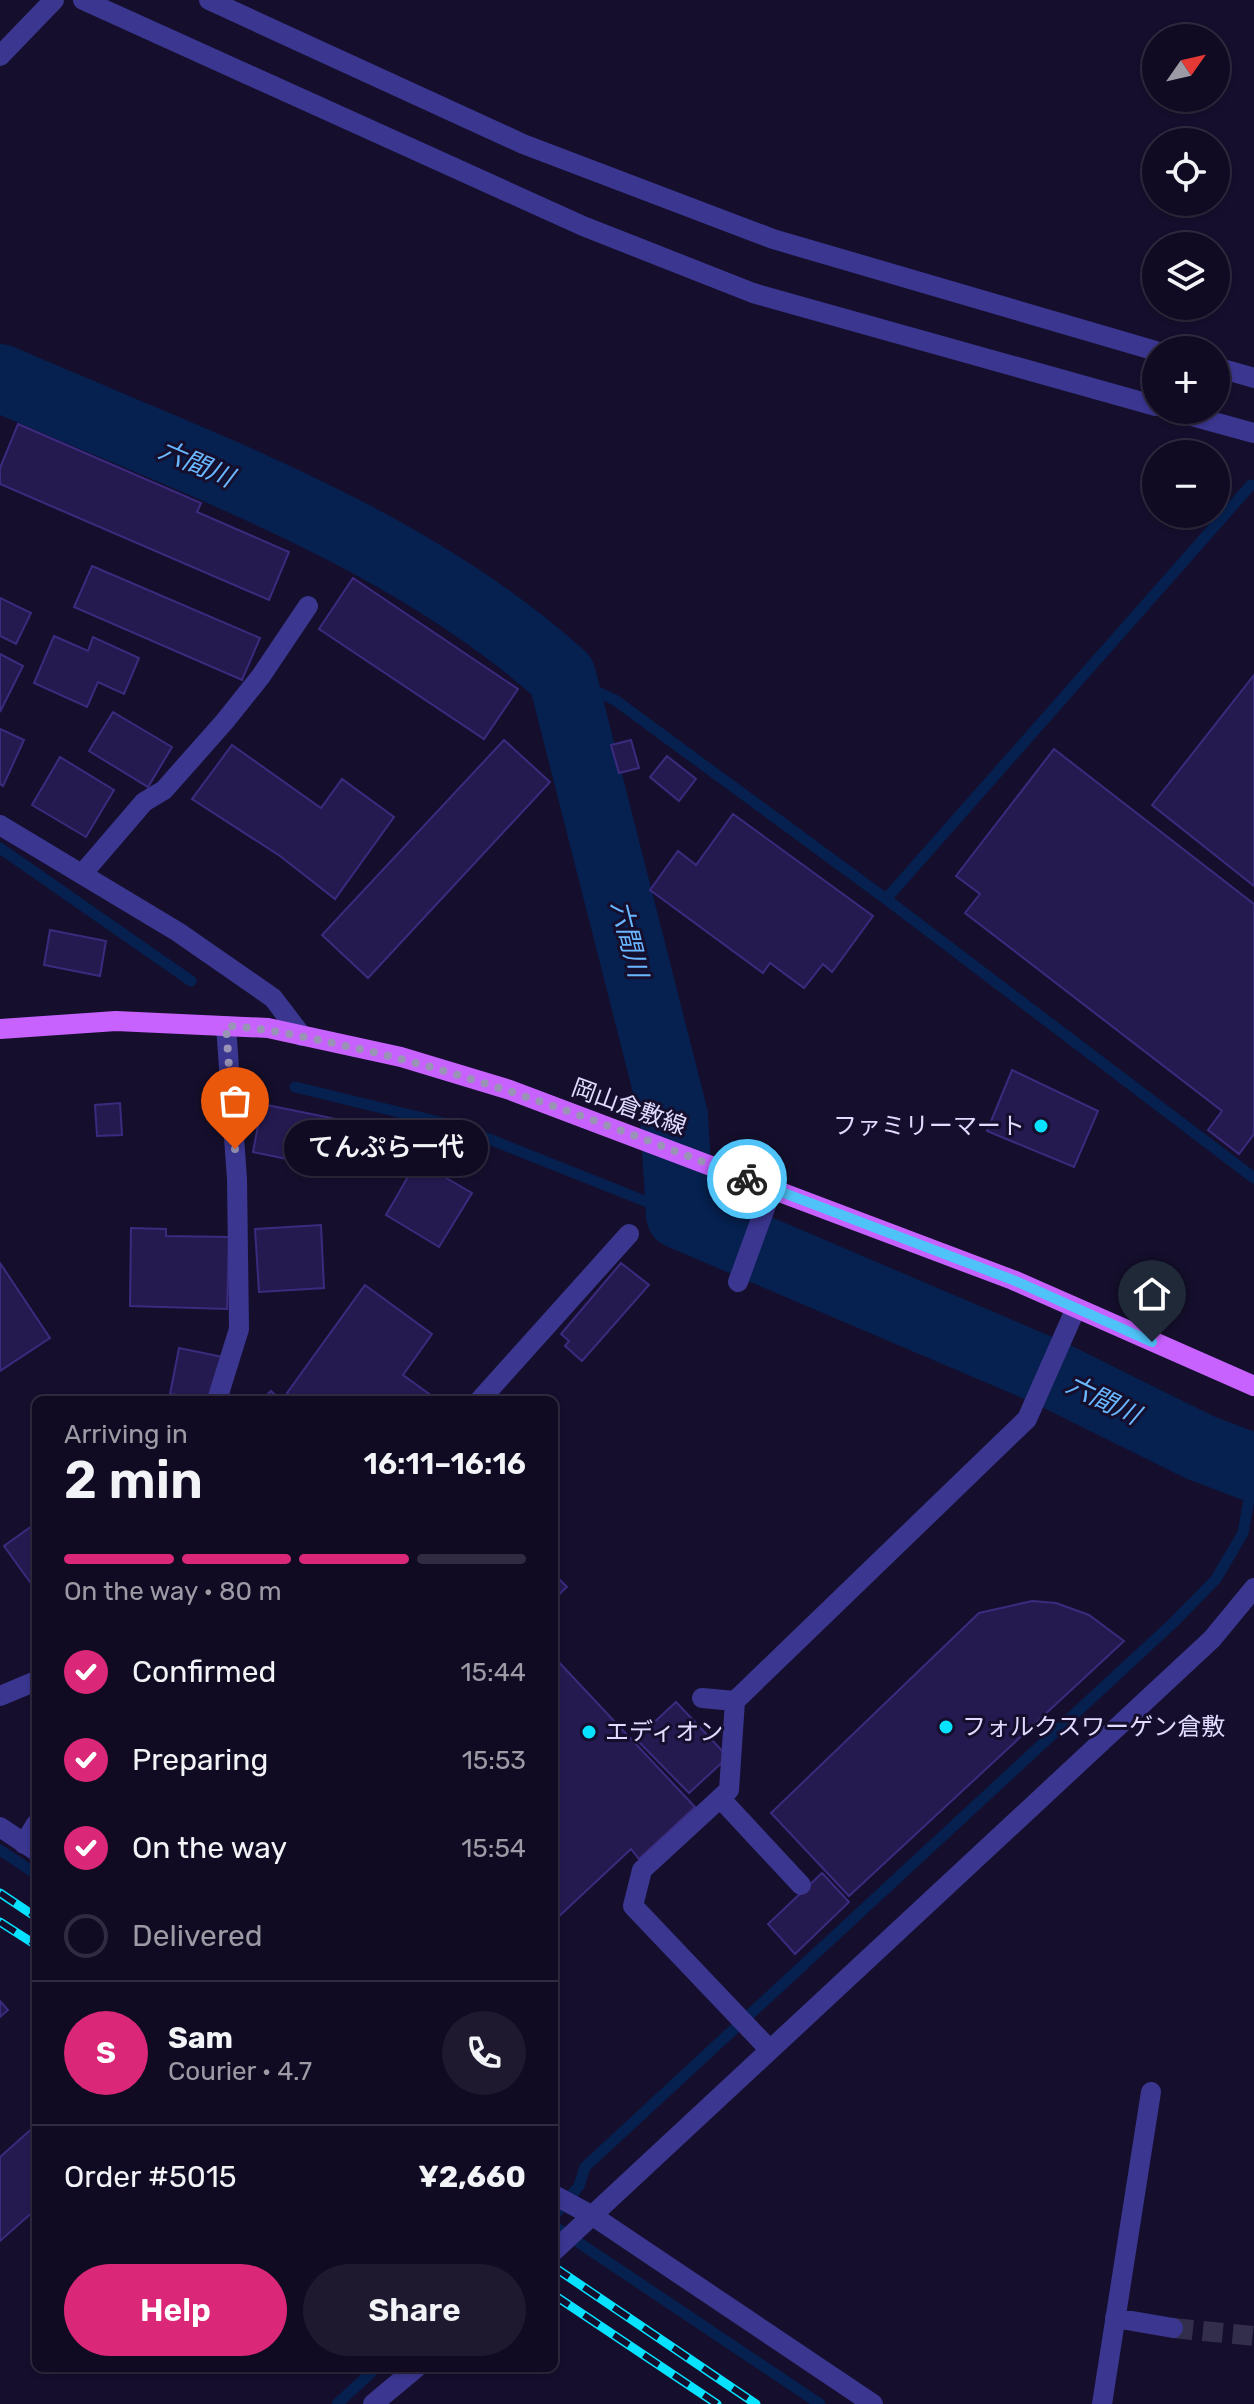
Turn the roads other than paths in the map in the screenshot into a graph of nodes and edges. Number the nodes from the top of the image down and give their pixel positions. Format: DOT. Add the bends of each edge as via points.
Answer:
graph roads {
  1 [pos="54,0"];
  2 [pos="83,0"];
  3 [pos="209,0"];
  4 [pos="0,56"];
  5 [pos="1142,347"];
  6 [pos="1230,371"];
  7 [pos="1254,378"];
  8 [pos="1142,402"];
  9 [pos="1221,424"];
  10 [pos="1254,433"];
  11 [pos="308,606"];
  12 [pos="0,825"];
  13 [pos="83,873"];
  14 [pos="226,1026"];
  15 [pos="0,1029"];
  16 [pos="302,1036"];
  17 [pos="772,1189"];
  18 [pos="629,1234"];
  19 [pos="738,1282"];
  20 [pos="1076,1308"];
  21 [pos="1254,1386"];
  22 [pos="218,1396"];
  23 [pos="484,1396"];
  24 [pos="1254,1588"];
  25 [pos="32,1683"];
  26 [pos="0,1696"];
  27 [pos="702,1698"];
  28 [pos="735,1701"];
  29 [pos="720,1798"];
  30 [pos="0,1827"];
  31 [pos="30,1848"];
  32 [pos="801,1885"];
  33 [pos="770,2050"];
  34 [pos="1151,2092"];
  35 [pos="558,2199"];
  36 [pos="583,2217"];
  37 [pos="558,2248"];
  38 [pos="1115,2318"];
  39 [pos="1173,2328"];
  40 [pos="411,2372"];
  41 [pos="373,2404"];
  42 [pos="873,2404"];
  43 [pos="1102,2404"];
  1 -- 4 [label="street"];
  2 -- 8 [label="street" via="583,226 753,293"];
  3 -- 5 [label="street" via="523,144 758,234"];
  6 -- 7 [label="street"];
  9 -- 10 [label="street"];
  11 -- 13 [label="street" via="225,721"];
  12 -- 13 [label="street"];
  13 -- 16 [label="street" via="273,998"];
  14 -- 15 [label="main road, 岡山倉敷線" via="116,1021"];
  14 -- 16 [label="main road, 岡山倉敷線"];
  14 -- 22 [label="street" via="237,1179 239,1329"];
  16 -- 17 [label="main road, 岡山倉敷線" via="401,1057 496,1086"];
  17 -- 19 [label="street"];
  17 -- 20 [label="main road, 岡山倉敷線"];
  18 -- 23 [label="street"];
  20 -- 21 [label="main road, 岡山倉敷線"];
  20 -- 28 [label="street" via="1027,1419"];
  24 -- 33 [label="street" via="1212,1639"];
  25 -- 26 [label="street"];
  27 -- 28 [label="street"];
  28 -- 29 [label="street" via="729,1790"];
  29 -- 32 [label="street"];
  29 -- 33 [label="street" via="642,1870 633,1906"];
  30 -- 31 [label="street"];
  33 -- 36 [label="street"];
  34 -- 38 [label="street"];
  35 -- 36 [label="street"];
  36 -- 37 [label="street"];
  36 -- 42 [label="street"];
  38 -- 39 [label="street"];
  38 -- 43 [label="street"];
  40 -- 41 [label="street"];
}
